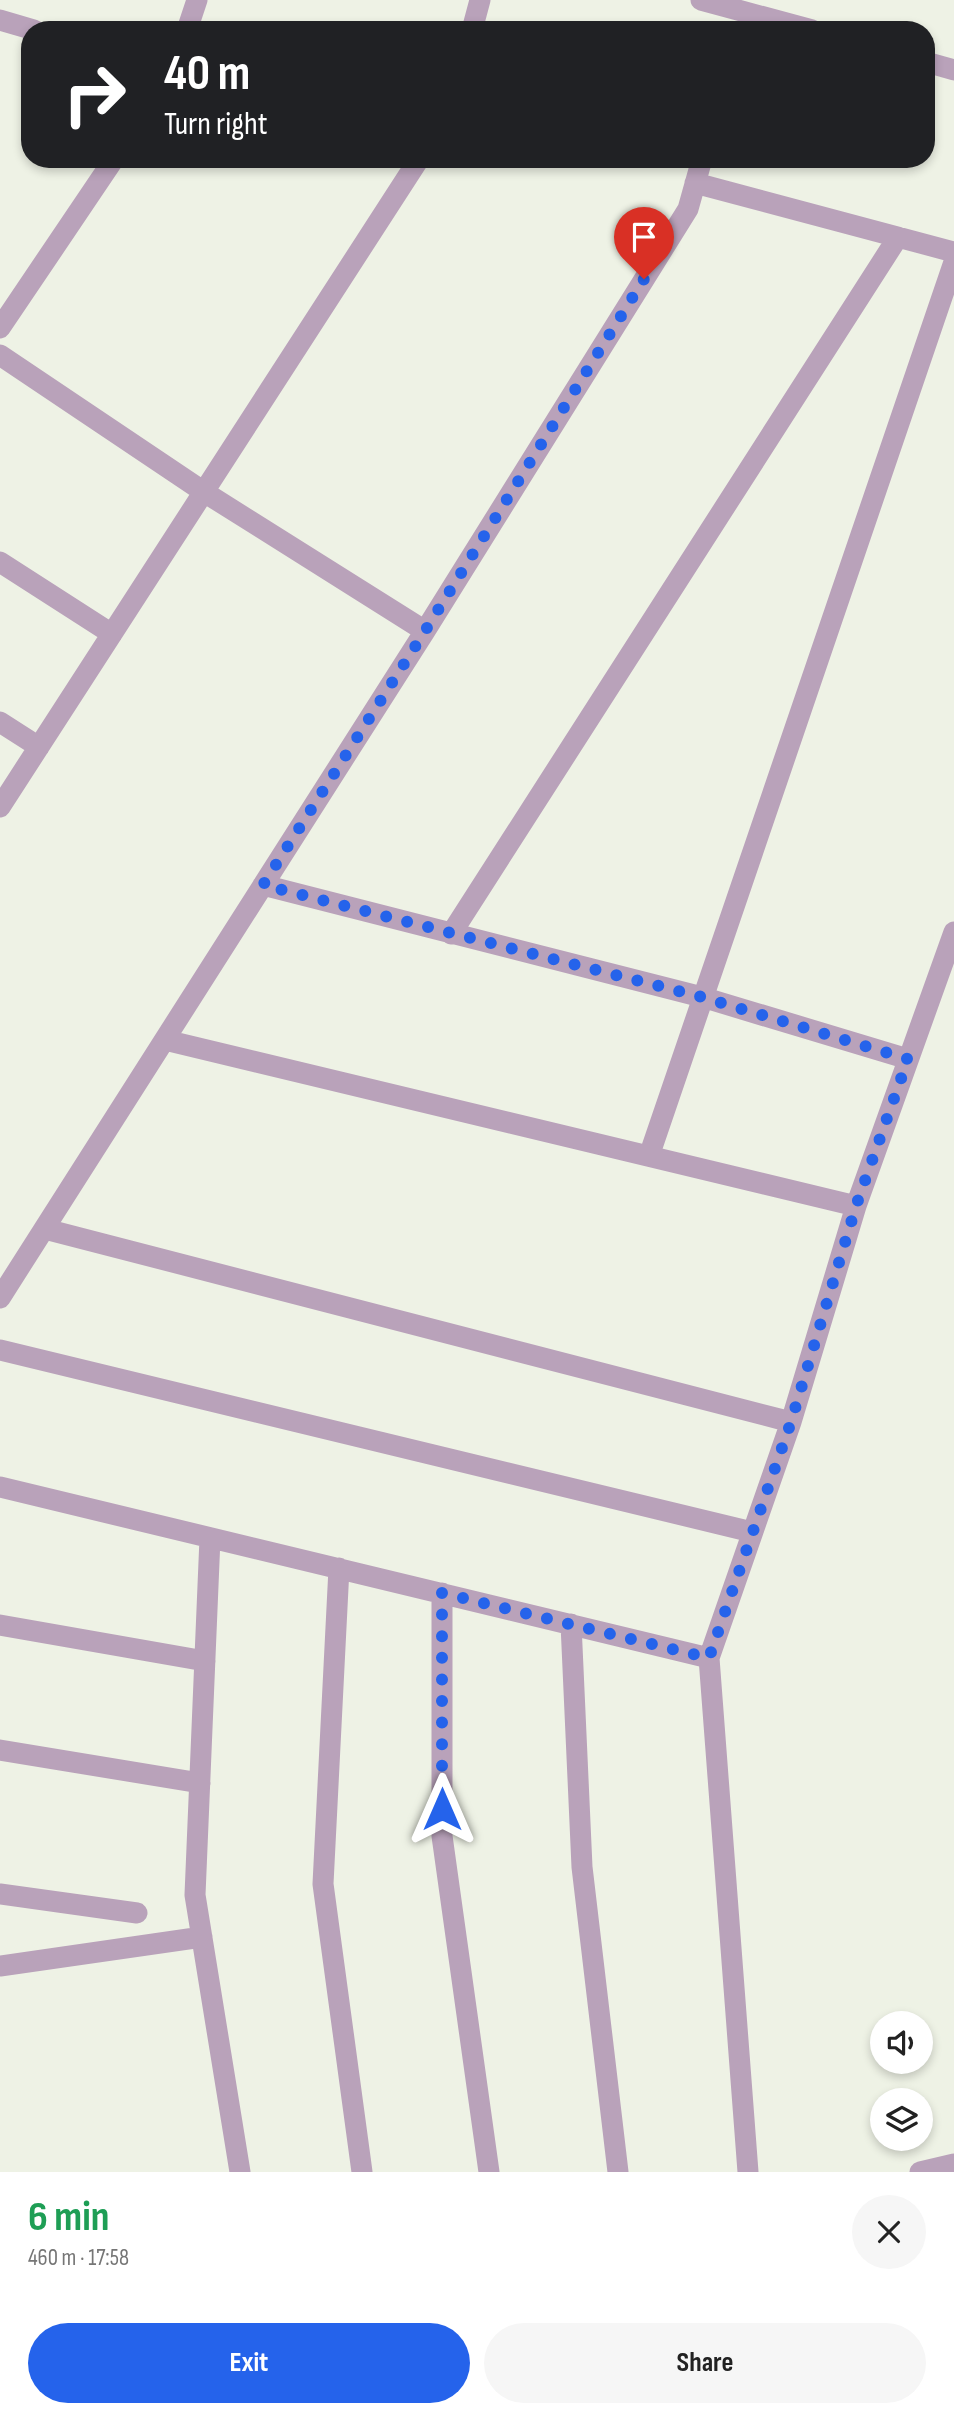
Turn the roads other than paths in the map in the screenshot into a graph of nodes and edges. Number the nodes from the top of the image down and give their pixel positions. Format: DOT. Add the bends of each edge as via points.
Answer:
graph roads {
  1 [pos="197,0"];
  2 [pos="480,0"];
  3 [pos="701,0"];
  4 [pos="0,20"];
  5 [pos="739,20"];
  6 [pos="190,21"];
  7 [pos="474,21"];
  8 [pos="21,26"];
  9 [pos="935,65"];
  10 [pos="954,70"];
  11 [pos="108,168"];
  12 [pos="413,168"];
  13 [pos="699,168"];
  14 [pos="695,183"];
  15 [pos="898,237"];
  16 [pos="954,252"];
  17 [pos="954,262"];
  18 [pos="0,328"];
  19 [pos="0,355"];
  20 [pos="204,492"];
  21 [pos="0,562"];
  22 [pos="425,631"];
  23 [pos="112,634"];
  24 [pos="0,722"];
  25 [pos="39,747"];
  26 [pos="0,807"];
  27 [pos="263,885"];
  28 [pos="954,932"];
  29 [pos="451,934"];
  30 [pos="702,997"];
  31 [pos="165,1040"];
  32 [pos="908,1059"];
  33 [pos="649,1156"];
  34 [pos="856,1206"];
  35 [pos="44,1229"];
  36 [pos="0,1298"];
  37 [pos="0,1350"];
  38 [pos="791,1422"];
  39 [pos="0,1487"];
  40 [pos="752,1532"];
  41 [pos="210,1538"];
  42 [pos="339,1568"];
  43 [pos="442,1593"];
  44 [pos="571,1624"];
  45 [pos="0,1625"];
  46 [pos="709,1658"];
  47 [pos="205,1661"];
  48 [pos="0,1750"];
  49 [pos="200,1783"];
  50 [pos="0,1894"];
  51 [pos="137,1913"];
  52 [pos="202,1937"];
  53 [pos="0,1966"];
  54 [pos="954,2164"];
  55 [pos="240,2172"];
  56 [pos="362,2172"];
  57 [pos="489,2172"];
  58 [pos="618,2172"];
  59 [pos="748,2172"];
  60 [pos="920,2172"];
  1 -- 6 [label="street"];
  2 -- 7 [label="street"];
  3 -- 5 [label="street"];
  4 -- 8 [label="street"];
  9 -- 10 [label="street"];
  11 -- 18 [label="street"];
  12 -- 20 [label="street"];
  13 -- 14 [label="street"];
  14 -- 15 [label="street"];
  14 -- 22 [label="street" via="688,209"];
  15 -- 16 [label="street"];
  15 -- 29 [label="street"];
  17 -- 30 [label="street"];
  19 -- 20 [label="street"];
  20 -- 22 [label="street"];
  20 -- 23 [label="street"];
  21 -- 23 [label="street"];
  22 -- 27 [label="street"];
  23 -- 25 [label="street"];
  24 -- 25 [label="street"];
  25 -- 26 [label="street"];
  27 -- 29 [label="street"];
  27 -- 31 [label="street"];
  28 -- 32 [label="street"];
  29 -- 30 [label="street"];
  30 -- 32 [label="street"];
  30 -- 33 [label="street"];
  31 -- 33 [label="street"];
  31 -- 35 [label="street"];
  32 -- 34 [label="street"];
  33 -- 34 [label="street"];
  34 -- 38 [label="street"];
  35 -- 36 [label="street"];
  35 -- 38 [label="street"];
  37 -- 40 [label="street"];
  38 -- 40 [label="street"];
  39 -- 41 [label="street"];
  40 -- 46 [label="street"];
  41 -- 42 [label="street"];
  41 -- 47 [label="street"];
  42 -- 43 [label="street"];
  42 -- 56 [label="street" via="323,1884"];
  43 -- 44 [label="street"];
  43 -- 57 [label="street" via="442,1836"];
  44 -- 46 [label="street"];
  44 -- 58 [label="street" via="582,1867"];
  45 -- 47 [label="street"];
  46 -- 59 [label="street"];
  47 -- 49 [label="street"];
  48 -- 49 [label="street"];
  49 -- 52 [label="street" via="195,1895"];
  50 -- 51 [label="street"];
  52 -- 53 [label="street"];
  52 -- 55 [label="street"];
  54 -- 60 [label="street"];
}
